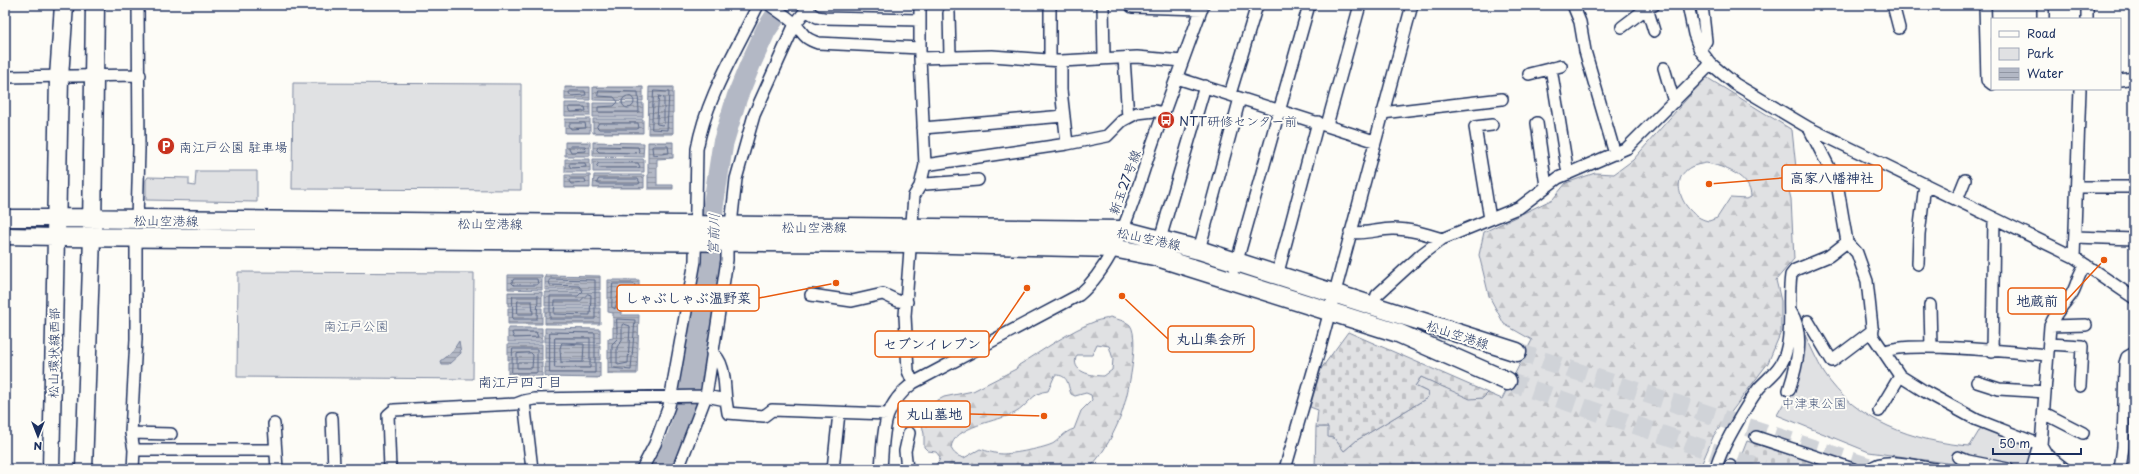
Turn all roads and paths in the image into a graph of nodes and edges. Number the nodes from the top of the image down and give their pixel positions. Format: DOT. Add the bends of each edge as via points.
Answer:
graph roads {
  1 [pos="64,5"];
  2 [pos="95,5"];
  3 [pos="138,5"];
  4 [pos="770,5"];
  5 [pos="1102,5"];
  6 [pos="1257,5"];
  7 [pos="1309,5"];
  8 [pos="1360,5"];
  9 [pos="1412,5"];
  10 [pos="1573,5"];
  11 [pos="1688,5"];
  12 [pos="1702,5"];
  13 [pos="1893,5"];
  14 [pos="1985,5"];
  15 [pos="2043,5"];
  16 [pos="2087,5"];
  17 [pos="760,6"];
  18 [pos="920,6"];
  19 [pos="1132,7"];
  20 [pos="1202,7"];
  21 [pos="1650,7"];
  22 [pos="808,8"];
  23 [pos="1050,8"];
  24 [pos="949,13"];
  25 [pos="2043,18"];
  26 [pos="2087,18"];
  27 [pos="920,20"];
  28 [pos="795,24"];
  29 [pos="1622,26"];
  30 [pos="1899,28"];
  31 [pos="1654,31"];
  32 [pos="1700,50"];
  33 [pos="920,53"];
  34 [pos="950,57"];
  35 [pos="1104,58"];
  36 [pos="1124,58"];
  37 [pos="1055,61"];
  38 [pos="1182,61"];
  39 [pos="1711,64"];
  40 [pos="1664,68"];
  41 [pos="1529,74"];
  42 [pos="140,75"];
  43 [pos="5,77"];
  44 [pos="59,77"];
  45 [pos="94,77"];
  46 [pos="1177,78"];
  47 [pos="2134,78"];
  48 [pos="2121,80"];
  49 [pos="1991,83"];
  50 [pos="1204,86"];
  51 [pos="2080,90"];
  52 [pos="1235,96"];
  53 [pos="1502,99"];
  54 [pos="1674,102"];
  55 [pos="1279,110"];
  56 [pos="1164,113"];
  57 [pos="1382,113"];
  58 [pos="1064,116"];
  59 [pos="1128,118"];
  60 [pos="1537,123"];
  61 [pos="1322,124"];
  62 [pos="1492,125"];
  63 [pos="923,128"];
  64 [pos="1809,128"];
  65 [pos="1374,141"];
  66 [pos="1067,144"];
  67 [pos="1614,154"];
  68 [pos="925,165"];
  69 [pos="1568,174"];
  70 [pos="978,180"];
  71 [pos="1965,180"];
  72 [pos="921,183"];
  73 [pos="1925,184"];
  74 [pos="1546,186"];
  75 [pos="2077,187"];
  76 [pos="2134,188"];
  77 [pos="1957,200"];
  78 [pos="5,218"];
  79 [pos="56,218"];
  80 [pos="1994,218"];
  81 [pos="92,219"];
  82 [pos="1490,219"];
  83 [pos="137,220"];
  84 [pos="1122,230"];
  85 [pos="1350,232"];
  86 [pos="699,233"];
  87 [pos="727,233"];
  88 [pos="911,235"];
  89 [pos="5,236"];
  90 [pos="56,237"];
  91 [pos="92,237"];
  92 [pos="2075,237"];
  93 [pos="136,238"];
  94 [pos="1160,239"];
  95 [pos="1442,239"];
  96 [pos="2134,239"];
  97 [pos="1847,242"];
  98 [pos="1113,248"];
  99 [pos="1199,250"];
  100 [pos="2074,257"];
  101 [pos="1236,262"];
  102 [pos="1918,264"];
  103 [pos="2086,265"];
  104 [pos="1277,276"];
  105 [pos="1231,280"];
  106 [pos="811,295"];
  107 [pos="2134,298"];
  108 [pos="907,302"];
  109 [pos="1331,302"];
  110 [pos="1930,305"];
  111 [pos="1374,307"];
  112 [pos="1791,312"];
  113 [pos="1808,321"];
  114 [pos="2086,325"];
  115 [pos="2050,326"];
  116 [pos="1873,330"];
  117 [pos="1930,347"];
  118 [pos="2048,350"];
  119 [pos="1517,352"];
  120 [pos="1884,352"];
  121 [pos="1992,352"];
  122 [pos="712,353"];
  123 [pos="2134,353"];
  124 [pos="1900,376"];
  125 [pos="1507,381"];
  126 [pos="1977,382"];
  127 [pos="913,383"];
  128 [pos="2080,386"];
  129 [pos="1789,390"];
  130 [pos="2045,392"];
  131 [pos="675,396"];
  132 [pos="704,396"];
  133 [pos="726,400"];
  134 [pos="524,401"];
  135 [pos="1879,411"];
  136 [pos="839,413"];
  137 [pos="2044,413"];
  138 [pos="888,414"];
  139 [pos="332,418"];
  140 [pos="274,424"];
  141 [pos="132,433"];
  142 [pos="909,433"];
  143 [pos="2083,433"];
  144 [pos="171,434"];
  145 [pos="1756,437"];
  146 [pos="2129,438"];
  147 [pos="134,450"];
  148 [pos="275,450"];
  149 [pos="2044,450"];
  150 [pos="1958,456"];
  151 [pos="51,469"];
  152 [pos="84,469"];
  153 [pos="133,469"];
  154 [pos="277,469"];
  155 [pos="334,469"];
  156 [pos="390,469"];
  157 [pos="532,469"];
  158 [pos="642,469"];
  159 [pos="678,469"];
  160 [pos="833,469"];
  161 [pos="881,469"];
  162 [pos="907,469"];
  163 [pos="1285,469"];
  164 [pos="1716,469"];
  165 [pos="1853,469"];
  166 [pos="1871,469"];
  167 [pos="1935,469"];
  168 [pos="2008,469"];
  169 [pos="2032,469"];
  170 [pos="2042,469"];
  171 [pos="2065,469"];
  172 [pos="2120,469"];
  1 -- 44 [label="main road"];
  2 -- 45 [label="main road"];
  3 -- 42 [label="street"];
  4 -- 28 [label="street"];
  5 -- 35 [label="street"];
  6 -- 52 [label="street"];
  7 -- 55 [label="street"];
  8 -- 61 [label="street"];
  9 -- 57 [label="street"];
  10 -- 67 [label="street" via="1580,22 1585,51"];
  11 -- 32 [label="street"];
  12 -- 32 [label="street" via="1706,41"];
  13 -- 30 [label="street"];
  14 -- 49 [label="street" via="1987,80"];
  15 -- 25 [label="street"];
  16 -- 26 [label="street"];
  17 -- 86 [label="street" via="720,81 699,136"];
  18 -- 27 [label="street"];
  19 -- 20 [label="street"];
  20 -- 38 [label="street, 新玉27号線"];
  21 -- 29 [label="street"];
  21 -- 31 [label="street"];
  22 -- 27 [label="street" via="817,17 824,18"];
  22 -- 28 [label="street"];
  23 -- 37 [label="street"];
  24 -- 34 [label="street"];
  27 -- 33 [label="street"];
  28 -- 33 [label="street" via="804,38 818,43"];
  28 -- 87 [label="street" via="754,115 736,179"];
  32 -- 39 [label="street"];
  33 -- 34 [label="street"];
  33 -- 63 [label="street"];
  34 -- 37 [label="street" via="992,56"];
  35 -- 36 [label="street"];
  35 -- 37 [label="street"];
  36 -- 38 [label="street"];
  36 -- 59 [label="street"];
  37 -- 58 [label="street"];
  38 -- 46 [label="street, 新玉27号線"];
  39 -- 54 [label="street"];
  39 -- 64 [label="street" via="1735,84"];
  40 -- 54 [label="street"];
  41 -- 69 [label="street" via="1556,67"];
  42 -- 45 [label="street"];
  42 -- 83 [label="street"];
  43 -- 44 [label="street"];
  44 -- 45 [label="street"];
  44 -- 79 [label="main road"];
  45 -- 81 [label="main road"];
  46 -- 50 [label="street"];
  46 -- 56 [label="street, 新玉27号線"];
  47 -- 48 [label="street"];
  50 -- 52 [label="street"];
  50 -- 94 [label="street"];
  51 -- 75 [label="street"];
  52 -- 55 [label="street"];
  52 -- 99 [label="street"];
  53 -- 57 [label="street"];
  54 -- 67 [label="street" via="1636,141"];
  55 -- 61 [label="street"];
  55 -- 101 [label="street"];
  56 -- 59 [label="street" via="1146,111"];
  56 -- 84 [label="street, 新玉27号線"];
  57 -- 65 [label="street"];
  58 -- 63 [label="street"];
  58 -- 66 [label="street"];
  59 -- 66 [label="street" via="1107,136"];
  60 -- 74 [label="street"];
  61 -- 65 [label="street"];
  61 -- 104 [label="street"];
  62 -- 82 [label="street" via="1475,127"];
  63 -- 68 [label="street"];
  64 -- 73 [label="street"];
  64 -- 97 [label="street" via="1837,183"];
  65 -- 85 [label="street"];
  66 -- 68 [label="street"];
  67 -- 69 [label="street"];
  68 -- 72 [label="street"];
  69 -- 74 [label="street"];
  70 -- 72 [label="street"];
  71 -- 77 [label="street"];
  72 -- 88 [label="street" via="914,196"];
  73 -- 77 [label="street"];
  73 -- 102 [label="street"];
  74 -- 82 [label="street" via="1520,207"];
  75 -- 76 [label="street"];
  75 -- 92 [label="street"];
  77 -- 80 [label="street"];
  78 -- 79 [label="street"];
  79 -- 81 [label="main road, 松山空港線"];
  79 -- 90 [label="main road"];
  80 -- 100 [label="street"];
  80 -- 121 [label="street"];
  81 -- 83 [label="main road, 松山空港線"];
  81 -- 91 [label="main road"];
  82 -- 95 [label="street"];
  83 -- 86 [label="main road, 松山空港線"];
  84 -- 88 [label="main road, 松山空港線"];
  84 -- 94 [label="main road, 松山空港線"];
  84 -- 98 [label="street, 新玉27号線"];
  85 -- 95 [label="street" via="1358,234 1377,230 1404,230"];
  85 -- 109 [label="street"];
  86 -- 87 [label="main road, 松山空港線"];
  86 -- 93 [label="main road, 松山空港線"];
  86 -- 131 [label="street"];
  87 -- 88 [label="main road, 松山空港線"];
  87 -- 122 [label="street" via="727,260"];
  88 -- 98 [label="main road, 松山空港線"];
  88 -- 108 [label="street"];
  89 -- 90 [label="street"];
  90 -- 91 [label="main road, 松山空港線"];
  90 -- 151 [label="street, 松山環状線西部"];
  91 -- 93 [label="main road, 松山空港線"];
  91 -- 152 [label="street"];
  92 -- 96 [label="street"];
  92 -- 100 [label="street"];
  93 -- 141 [label="street" via="136,339"];
  94 -- 99 [label="main road, 松山空港線"];
  95 -- 111 [label="street" via="1377,295"];
  97 -- 112 [label="street" via="1825,258 1795,270 1791,275"];
  97 -- 116 [label="street" via="1857,254 1867,281"];
  98 -- 105 [label="main road, 松山空港線" via="1154,256"];
  98 -- 127 [label="street, 新玉27号線" via="1101,271 1079,295"];
  99 -- 101 [label="main road, 松山空港線"];
  100 -- 103 [label="street"];
  101 -- 104 [label="main road, 松山空港線"];
  101 -- 105 [label="street"];
  103 -- 107 [label="street"];
  103 -- 115 [label="street" via="2080,270 2071,295 2055,313"];
  104 -- 109 [label="main road, 松山空港線"];
  105 -- 109 [label="main road, 松山空港線"];
  106 -- 108 [label="street" via="852,301 883,294"];
  108 -- 127 [label="street" via="906,361"];
  109 -- 111 [label="main road, 松山空港線"];
  109 -- 125 [label="main road, 松山空港線"];
  109 -- 163 [label="street"];
  110 -- 117 [label="street"];
  111 -- 119 [label="main road, 松山空港線"];
  112 -- 129 [label="street" via="1798,330 1797,360"];
  112 -- 164 [label="street" via="1790,335 1782,362 1754,395 1720,456"];
  113 -- 116 [label="street" via="1832,361"];
  114 -- 115 [label="street"];
  115 -- 118 [label="street"];
  116 -- 120 [label="street" via="1876,342"];
  117 -- 120 [label="street" via="1889,349"];
  117 -- 121 [label="street"];
  118 -- 121 [label="street"];
  118 -- 128 [label="street" via="2082,346"];
  118 -- 130 [label="street"];
  120 -- 124 [label="street"];
  122 -- 132 [label="street"];
  122 -- 133 [label="street" via="717,356 722,366"];
  123 -- 146 [label="street" via="2127,357 2125,363"];
  124 -- 135 [label="street"];
  124 -- 149 [label="street" via="1977,420"];
  126 -- 130 [label="street" via="1999,390"];
  127 -- 138 [label="street, 新玉27号線" via="900,393"];
  130 -- 137 [label="street"];
  131 -- 132 [label="street"];
  131 -- 134 [label="street"];
  131 -- 158 [label="street"];
  132 -- 133 [label="street"];
  132 -- 159 [label="street"];
  133 -- 136 [label="street" via="728,413 764,416 772,410"];
  134 -- 156 [label="street" via="516,404 394,410 388,415"];
  134 -- 157 [label="street"];
  136 -- 138 [label="street"];
  136 -- 160 [label="street"];
  137 -- 143 [label="street"];
  137 -- 149 [label="street"];
  138 -- 161 [label="street, 新玉27号線"];
  139 -- 155 [label="street"];
  140 -- 148 [label="street"];
  141 -- 144 [label="street"];
  141 -- 147 [label="street"];
  142 -- 162 [label="street" via="905,451"];
  145 -- 165 [label="street"];
  146 -- 172 [label="street"];
  147 -- 148 [label="street"];
  147 -- 153 [label="street"];
  148 -- 154 [label="street"];
  149 -- 169 [label="street" via="2037,451"];
  149 -- 170 [label="street"];
  149 -- 171 [label="street"];
  150 -- 168 [label="street" via="1968,461"];
  166 -- 167 [label="street" via="1884,462"];
}
